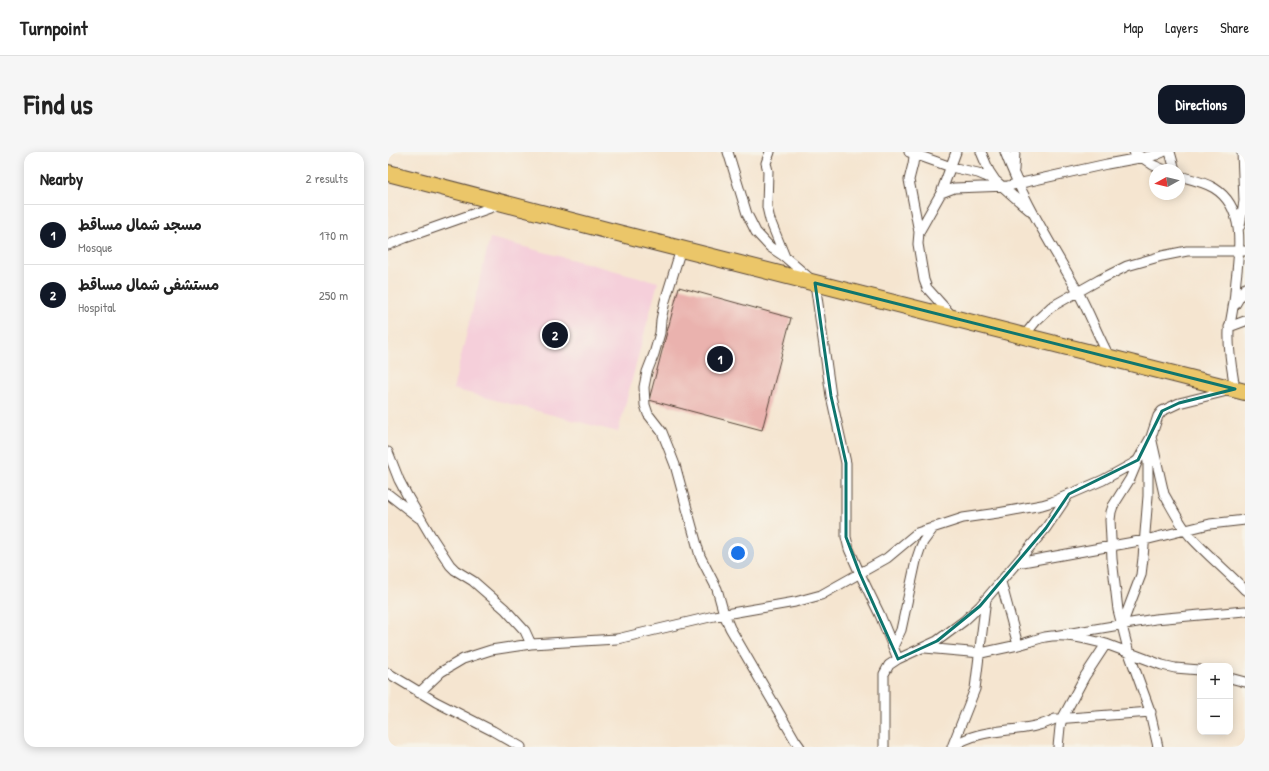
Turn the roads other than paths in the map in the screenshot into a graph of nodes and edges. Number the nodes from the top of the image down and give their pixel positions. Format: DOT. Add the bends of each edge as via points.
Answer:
graph roads {
  1 [pos="728,152"];
  2 [pos="770,152"];
  3 [pos="911,152"];
  4 [pos="956,152"];
  5 [pos="981,152"];
  6 [pos="1006,152"];
  7 [pos="1015,152"];
  8 [pos="1134,152"];
  9 [pos="1163,152"];
  10 [pos="1170,152"];
  11 [pos="1242,152"];
  12 [pos="1142,158"];
  13 [pos="1154,164"];
  14 [pos="1173,164"];
  15 [pos="951,167"];
  16 [pos="1014,171"];
  17 [pos="388,173"];
  18 [pos="1185,178"];
  19 [pos="995,180"];
  20 [pos="1019,184"];
  21 [pos="1002,187"];
  22 [pos="941,193"];
  23 [pos="505,203"];
  24 [pos="1032,212"];
  25 [pos="1239,230"];
  26 [pos="919,232"];
  27 [pos="388,245"];
  28 [pos="681,249"];
  29 [pos="1242,252"];
  30 [pos="785,257"];
  31 [pos="1245,264"];
  32 [pos="816,283"];
  33 [pos="1245,288"];
  34 [pos="1078,292"];
  35 [pos="1233,308"];
  36 [pos="953,317"];
  37 [pos="1245,321"];
  38 [pos="1230,327"];
  39 [pos="1024,336"];
  40 [pos="1110,358"];
  41 [pos="1240,391"];
  42 [pos="1152,437"];
  43 [pos="1146,447"];
  44 [pos="388,452"];
  45 [pos="1138,460"];
  46 [pos="388,494"];
  47 [pos="1069,494"];
  48 [pos="421,520"];
  49 [pos="1245,520"];
  50 [pos="934,528"];
  51 [pos="1187,531"];
  52 [pos="1145,540"];
  53 [pos="1112,546"];
  54 [pos="1017,563"];
  55 [pos="860,574"];
  56 [pos="1001,582"];
  57 [pos="1243,588"];
  58 [pos="1245,594"];
  59 [pos="986,599"];
  60 [pos="1245,611"];
  61 [pos="724,614"];
  62 [pos="1122,625"];
  63 [pos="1054,636"];
  64 [pos="531,644"];
  65 [pos="1106,644"];
  66 [pos="1018,645"];
  67 [pos="893,647"];
  68 [pos="923,648"];
  69 [pos="979,653"];
  70 [pos="1129,653"];
  71 [pos="898,659"];
  72 [pos="1197,670"];
  73 [pos="388,674"];
  74 [pos="1233,679"];
  75 [pos="1245,682"];
  76 [pos="419,692"];
  77 [pos="1150,712"];
  78 [pos="1062,719"];
  79 [pos="884,736"];
  80 [pos="521,747"];
  81 [pos="800,747"];
  82 [pos="884,747"];
  83 [pos="888,747"];
  84 [pos="953,747"];
  85 [pos="1058,747"];
  86 [pos="1158,747"];
  1 -- 30 [label="street" via="747,214 756,232 770,247"];
  2 -- 30 [label="street" via="766,163 767,207"];
  3 -- 15 [label="street"];
  3 -- 26 [label="street" via="913,164 910,180"];
  4 -- 15 [label="street"];
  5 -- 19 [label="street"];
  6 -- 16 [label="street"];
  7 -- 16 [label="street"];
  8 -- 12 [label="street"];
  9 -- 12 [label="street"];
  10 -- 14 [label="street"];
  11 -- 25 [label="street" via="1244,201"];
  12 -- 13 [label="street"];
  12 -- 20 [label="street"];
  15 -- 19 [label="street"];
  15 -- 22 [label="street"];
  16 -- 20 [label="street"];
  17 -- 23 [label="highway"];
  18 -- 25 [label="street" via="1206,184 1222,194 1235,213"];
  19 -- 21 [label="street"];
  20 -- 21 [label="street"];
  20 -- 24 [label="street"];
  21 -- 22 [label="street" via="954,188"];
  21 -- 24 [label="street"];
  22 -- 26 [label="street"];
  23 -- 27 [label="street"];
  23 -- 28 [label="highway"];
  24 -- 34 [label="street"];
  25 -- 29 [label="street"];
  26 -- 36 [label="street" via="918,244 927,288"];
  28 -- 32 [label="highway"];
  28 -- 61 [label="street" via="665,301 660,333 647,372 644,401 648,414 662,432 673,459 700,556 717,589"];
  29 -- 31 [label="street"];
  29 -- 34 [label="street" via="1187,251 1162,256 1127,266"];
  29 -- 35 [label="street"];
  30 -- 32 [label="street"];
  32 -- 36 [label="highway"];
  32 -- 55 [label="street" via="831,396 846,463 846,537"];
  33 -- 35 [label="street"];
  34 -- 39 [label="street" via="1046,311"];
  34 -- 40 [label="street"];
  35 -- 38 [label="street"];
  36 -- 39 [label="highway"];
  37 -- 38 [label="street"];
  38 -- 41 [label="street" via="1230,357"];
  39 -- 40 [label="highway"];
  40 -- 41 [label="highway"];
  41 -- 42 [label="street" via="1170,406 1158,416"];
  42 -- 43 [label="street"];
  42 -- 51 [label="street" via="1164,494"];
  43 -- 45 [label="street"];
  43 -- 52 [label="street" via="1148,463"];
  44 -- 48 [label="street" via="399,480"];
  45 -- 47 [label="street" via="1103,480"];
  45 -- 53 [label="street" via="1111,512"];
  46 -- 48 [label="street"];
  47 -- 50 [label="street" via="1042,505 962,518"];
  47 -- 54 [label="street" via="1046,528"];
  48 -- 64 [label="street" via="450,565 473,581 504,609 525,631"];
  49 -- 51 [label="street" via="1210,524"];
  50 -- 55 [label="street" via="917,533 887,558"];
  50 -- 67 [label="street" via="920,549 901,630"];
  51 -- 52 [label="street"];
  51 -- 57 [label="street"];
  52 -- 53 [label="street"];
  52 -- 62 [label="street" via="1141,575"];
  53 -- 54 [label="street"];
  53 -- 62 [label="street" via="1116,599"];
  54 -- 56 [label="street"];
  55 -- 61 [label="street" via="821,595 808,599"];
  55 -- 67 [label="street"];
  56 -- 59 [label="street"];
  56 -- 66 [label="street"];
  57 -- 58 [label="street"];
  59 -- 68 [label="street" via="964,621"];
  59 -- 69 [label="street"];
  60 -- 62 [label="street"];
  61 -- 64 [label="street" via="617,639"];
  61 -- 81 [label="street"];
  62 -- 63 [label="street"];
  62 -- 70 [label="street"];
  63 -- 65 [label="street" via="1071,636"];
  63 -- 66 [label="street"];
  64 -- 76 [label="street" via="491,650 463,659 441,672"];
  65 -- 70 [label="street"];
  65 -- 78 [label="street"];
  66 -- 69 [label="street"];
  67 -- 71 [label="street"];
  68 -- 69 [label="street"];
  68 -- 71 [label="street"];
  69 -- 84 [label="street" via="974,695"];
  70 -- 72 [label="street" via="1162,665"];
  70 -- 77 [label="street"];
  71 -- 79 [label="street" via="889,665 884,674"];
  73 -- 76 [label="street"];
  74 -- 75 [label="street"];
  76 -- 80 [label="street"];
  77 -- 78 [label="street"];
  77 -- 86 [label="street"];
  78 -- 84 [label="street" via="1035,727 977,736"];
  78 -- 85 [label="street"];
  79 -- 82 [label="street"];
  79 -- 83 [label="street"];
}
